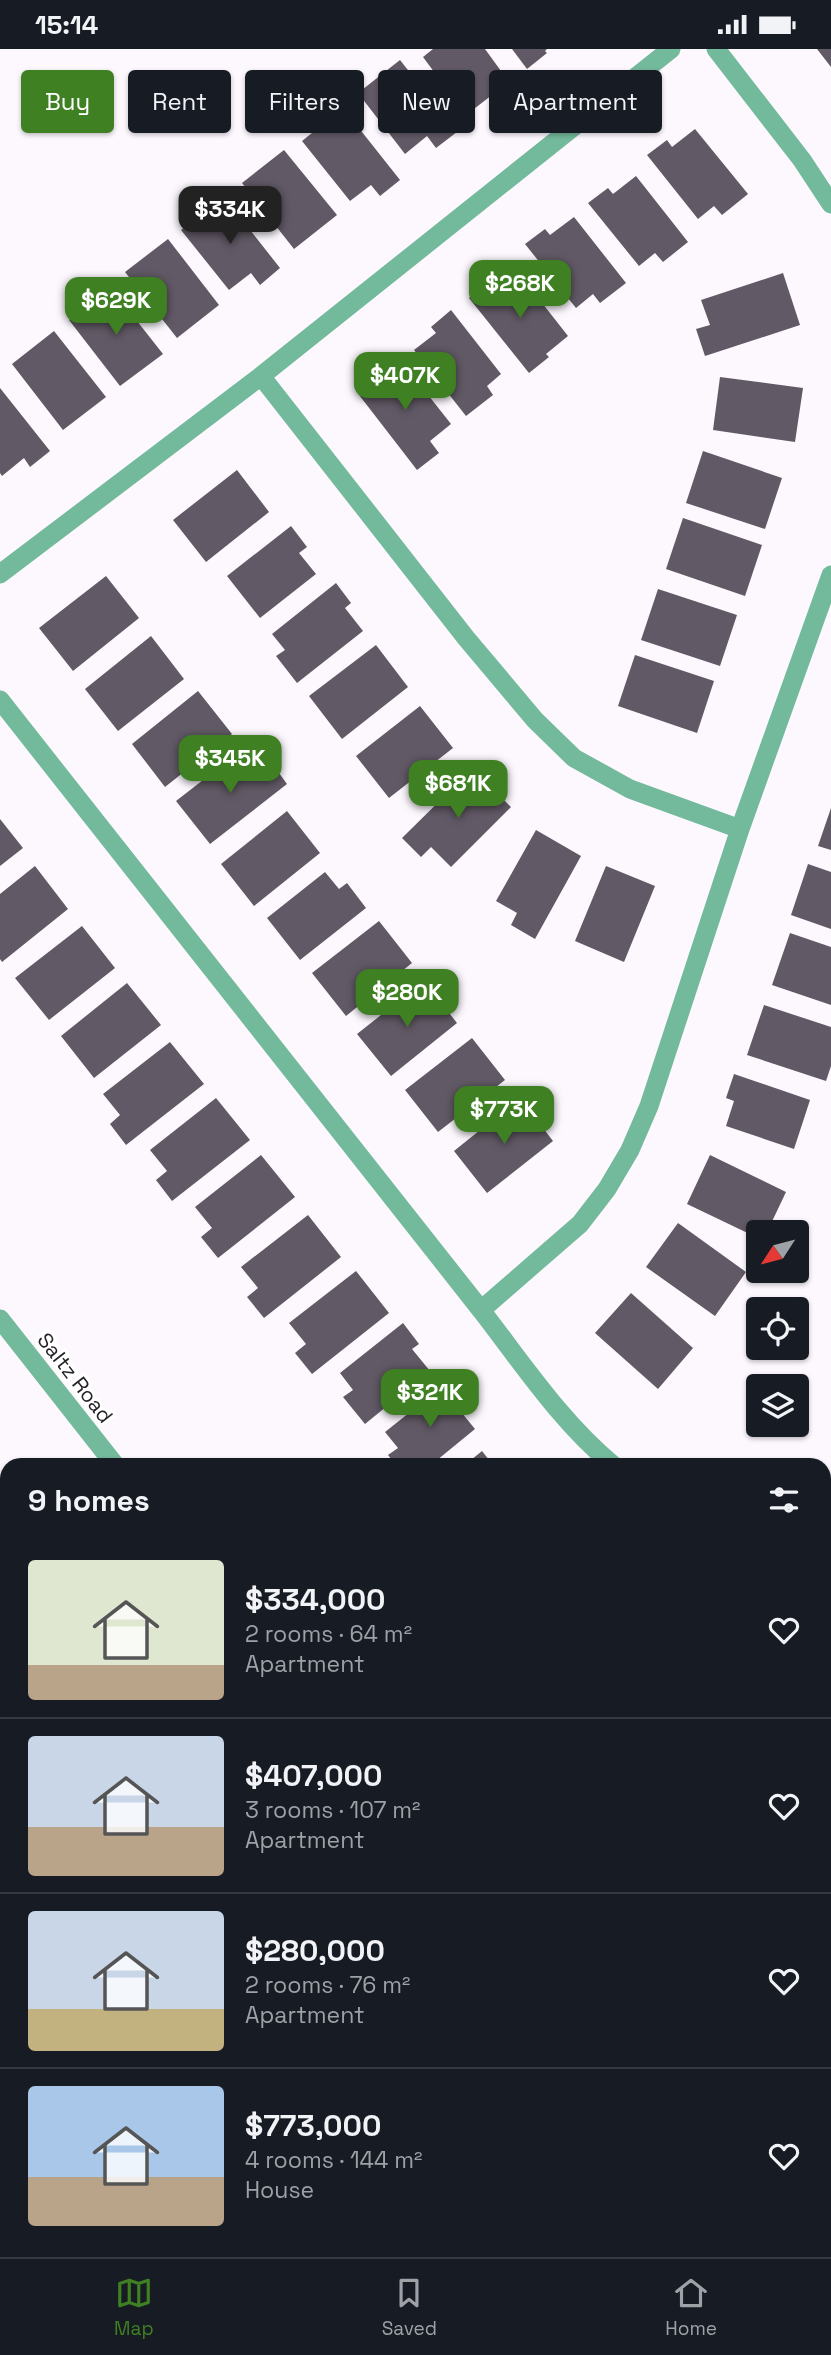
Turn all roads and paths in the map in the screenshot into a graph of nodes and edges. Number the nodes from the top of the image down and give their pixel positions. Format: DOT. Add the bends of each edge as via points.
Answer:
graph roads {
  1 [pos="671,49"];
  2 [pos="716,49"];
  3 [pos="831,204"];
  4 [pos="261,376"];
  5 [pos="0,574"];
  6 [pos="831,575"];
  7 [pos="0,700"];
  8 [pos="740,829"];
  9 [pos="481,1310"];
  10 [pos="0,1319"];
  11 [pos="109,1458"];
  12 [pos="604,1458"];
  1 -- 4 [label="street"];
  2 -- 3 [label="street"];
  4 -- 5 [label="street"];
  4 -- 8 [label="street" via="466,638 535,720 574,758 630,789"];
  6 -- 8 [label="street"];
  7 -- 9 [label="street"];
  8 -- 9 [label="street" via="649,1106 630,1150 580,1224"];
  9 -- 12 [label="street" via="570,1423"];
  10 -- 11 [label="street, Saltz Road"];
}
